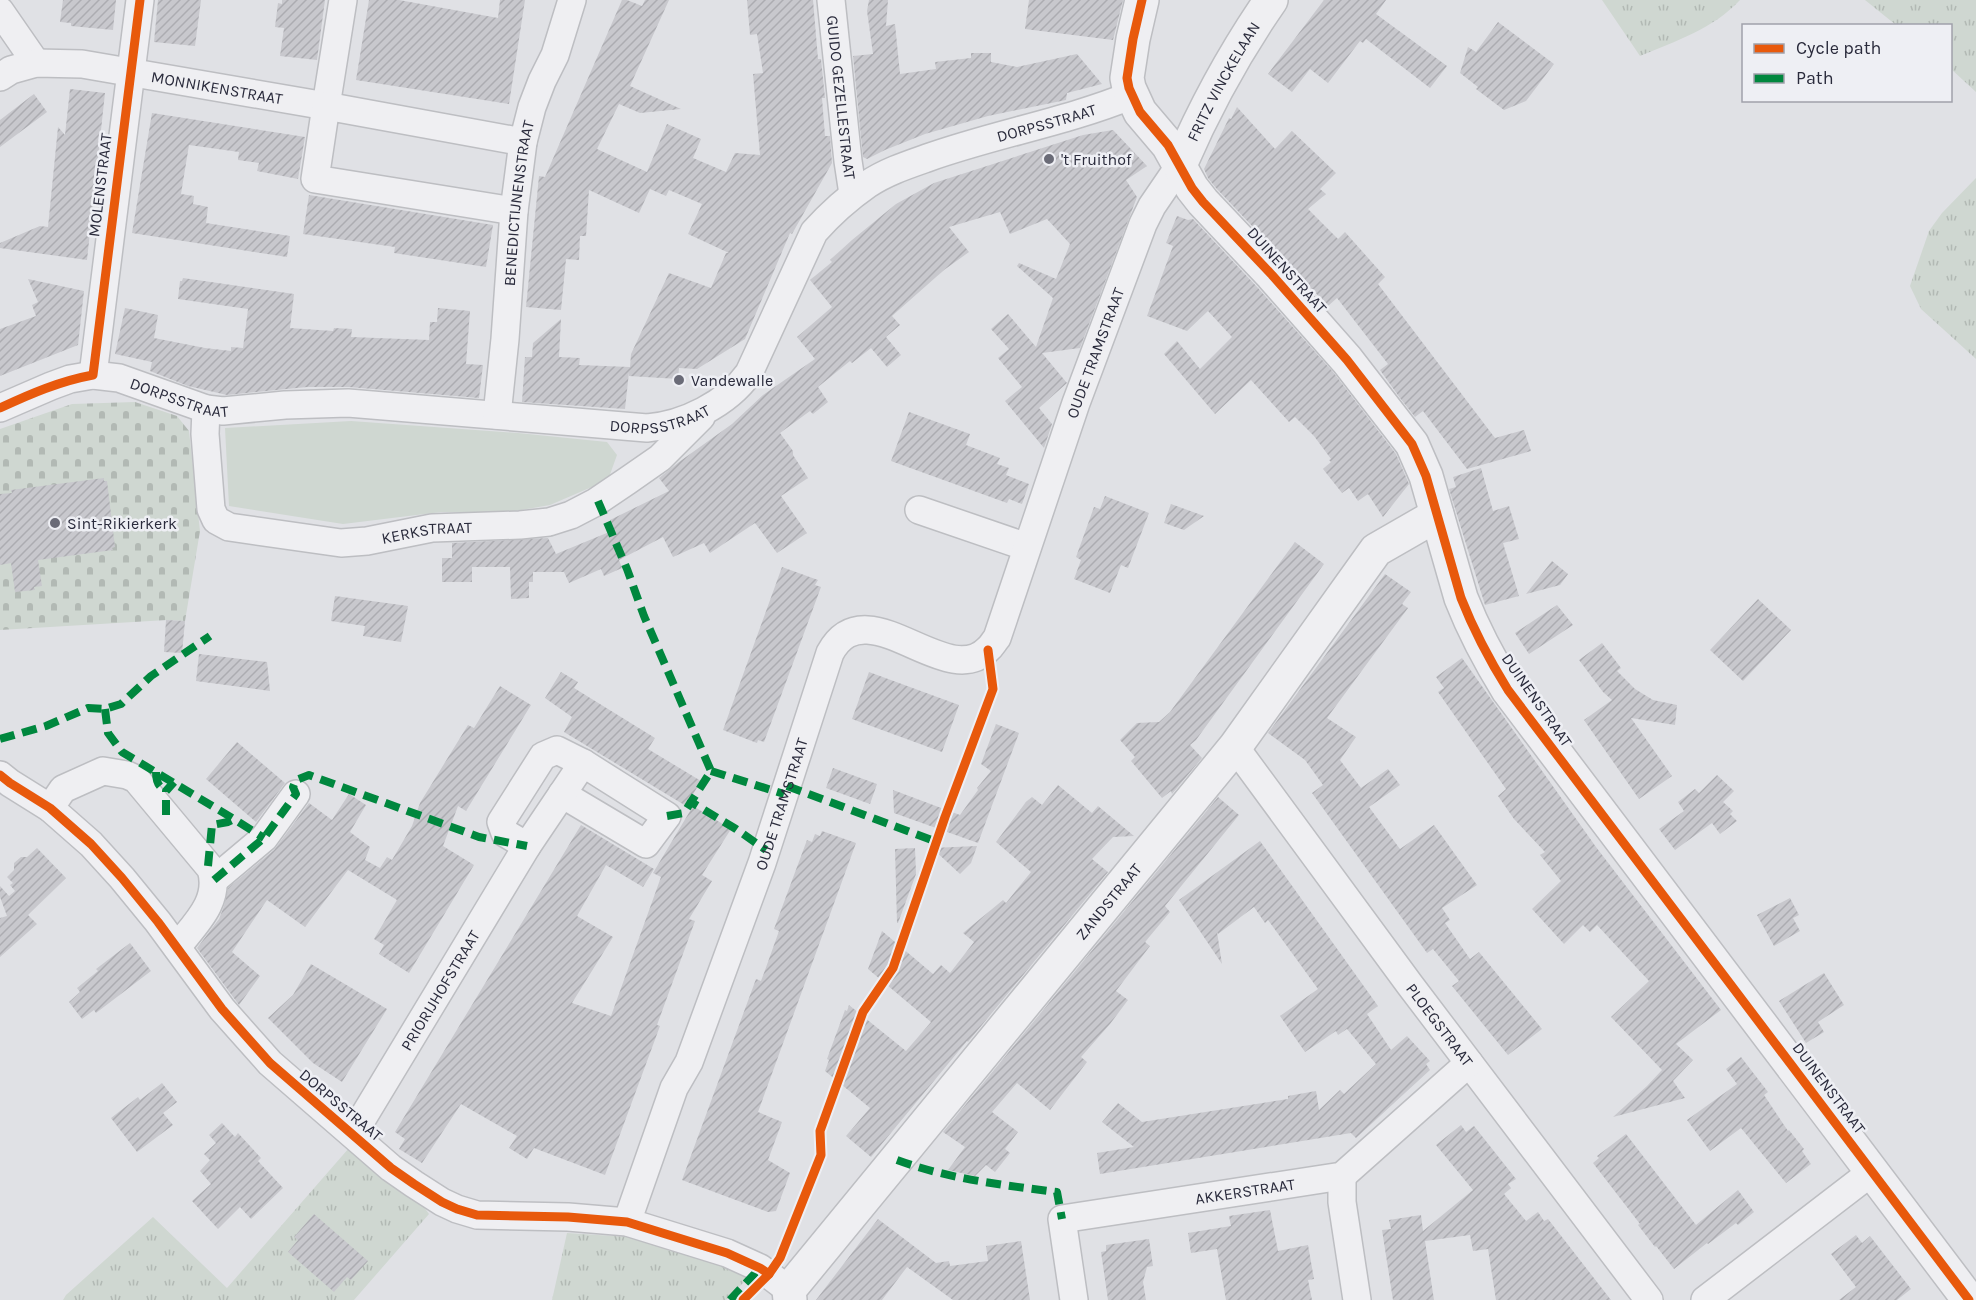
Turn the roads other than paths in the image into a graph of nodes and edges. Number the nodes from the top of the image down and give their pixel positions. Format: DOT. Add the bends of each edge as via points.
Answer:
graph roads {
  1 [pos="140,0"];
  2 [pos="343,0"];
  3 [pos="572,0"];
  4 [pos="831,0"];
  5 [pos="1142,0"];
  6 [pos="1271,0"];
  7 [pos="0,11"];
  8 [pos="36,63"];
  9 [pos="130,73"];
  10 [pos="0,77"];
  11 [pos="1132,96"];
  12 [pos="326,106"];
  13 [pos="524,142"];
  14 [pos="1180,165"];
  15 [pos="853,194"];
  16 [pos="514,211"];
  17 [pos="93,375"];
  18 [pos="713,405"];
  19 [pos="0,408"];
  20 [pos="206,410"];
  21 [pos="497,415"];
  22 [pos="919,510"];
  23 [pos="1437,514"];
  24 [pos="1027,547"];
  25 [pos="1234,747"];
  26 [pos="583,763"];
  27 [pos="3,784"];
  28 [pos="296,794"];
  29 [pos="562,794"];
  30 [pos="50,808"];
  31 [pos="527,846"];
  32 [pos="214,880"];
  33 [pos="177,947"];
  34 [pos="1469,1063"];
  35 [pos="353,1134"];
  36 [pos="1873,1171"];
  37 [pos="1342,1176"];
  38 [pos="627,1222"];
  39 [pos="790,1295"];
  40 [pos="1074,1300"];
  41 [pos="1357,1300"];
  42 [pos="1649,1300"];
  43 [pos="1705,1300"];
  44 [pos="1969,1300"];
  1 -- 9 [label="street, MOLENSTRAAT"];
  2 -- 12 [label="street"];
  3 -- 13 [label="street, BENEDICTIJNENSTRAAT" via="532,107"];
  4 -- 15 [label="street, GUIDO GEZELLESTRAAT"];
  5 -- 11 [label="street" via="1128,64"];
  6 -- 14 [label="street, FRITZ VINCKELAAN" via="1222,78"];
  7 -- 8 [label="street"];
  8 -- 9 [label="street, MONNIKENSTRAAT" via="82,64"];
  8 -- 10 [label="street, MONNIKENSTRAAT"];
  9 -- 12 [label="street, MONNIKENSTRAAT"];
  9 -- 17 [label="street, MOLENSTRAAT"];
  11 -- 14 [label="street, DUINENSTRAAT"];
  11 -- 15 [label="street, DORPSSTRAAT" via="1082,114 959,146 900,168"];
  12 -- 13 [label="street, MONNIKENSTRAAT"];
  12 -- 16 [label="street" via="315,179"];
  13 -- 16 [label="street, BENEDICTIJNENSTRAAT"];
  14 -- 23 [label="street, DUINENSTRAAT" via="1203,202 1280,283 1401,428 1419,458"];
  14 -- 24 [label="street, OUDE TRAMSTRAAT" via="1143,224"];
  15 -- 18 [label="street, DORPSSTRAAT" via="814,232 749,374"];
  16 -- 21 [label="street, BENEDICTIJNENSTRAAT"];
  17 -- 19 [label="street, DORPSSTRAAT" via="51,386"];
  17 -- 20 [label="street, DORPSSTRAAT" via="119,378"];
  18 -- 20 [label="street, KERKSTRAAT" via="660,458 571,515 539,523 432,528 341,543 229,527 216,520 211,509"];
  18 -- 21 [label="street, DORPSSTRAAT" via="683,420 647,428"];
  20 -- 21 [label="street, DORPSSTRAAT" via="348,403"];
  22 -- 24 [label="street"];
  23 -- 25 [label="street, ZANDSTRAAT" via="1376,550"];
  23 -- 36 [label="street, DUINENSTRAAT" via="1468,616 1508,690"];
  24 -- 38 [label="street, OUDE TRAMSTRAAT" via="997,638 977,656 963,660 946,658 873,629 845,633 836,641 762,863 689,1062 674,1088"];
  25 -- 34 [label="street, PLOEGSTRAAT"];
  25 -- 39 [label="street, ZANDSTRAAT"];
  26 -- 29 [label="street, PRIORIJHOFSTRAAT"];
  26 -- 29 [label="street" via="666,816 646,844"];
  26 -- 31 [label="street" via="557,750 543,756 501,822 505,833"];
  27 -- 30 [label="street, DORPSSTRAAT"];
  28 -- 32 [label="street" via="264,838"];
  29 -- 31 [label="street, PRIORIJHOFSTRAAT"];
  30 -- 32 [label="street" via="63,789 103,771 127,775 136,779 211,869"];
  30 -- 33 [label="street, DORPSSTRAAT" via="91,844"];
  31 -- 35 [label="street, PRIORIJHOFSTRAAT"];
  32 -- 33 [label="street" via="210,903"];
  33 -- 35 [label="street, DORPSSTRAAT" via="222,1009 270,1063"];
  34 -- 37 [label="street"];
  34 -- 42 [label="street, PLOEGSTRAAT"];
  35 -- 38 [label="street, DORPSSTRAAT" via="391,1168 457,1209 477,1215"];
  36 -- 43 [label="street"];
  36 -- 44 [label="street, DUINENSTRAAT"];
  37 -- 40 [label="street, AKKERSTRAAT" via="1062,1219"];
  37 -- 41 [label="street" via="1342,1202"];
  38 -- 39 [label="street, DORPSSTRAAT" via="727,1253 760,1268"];
}
